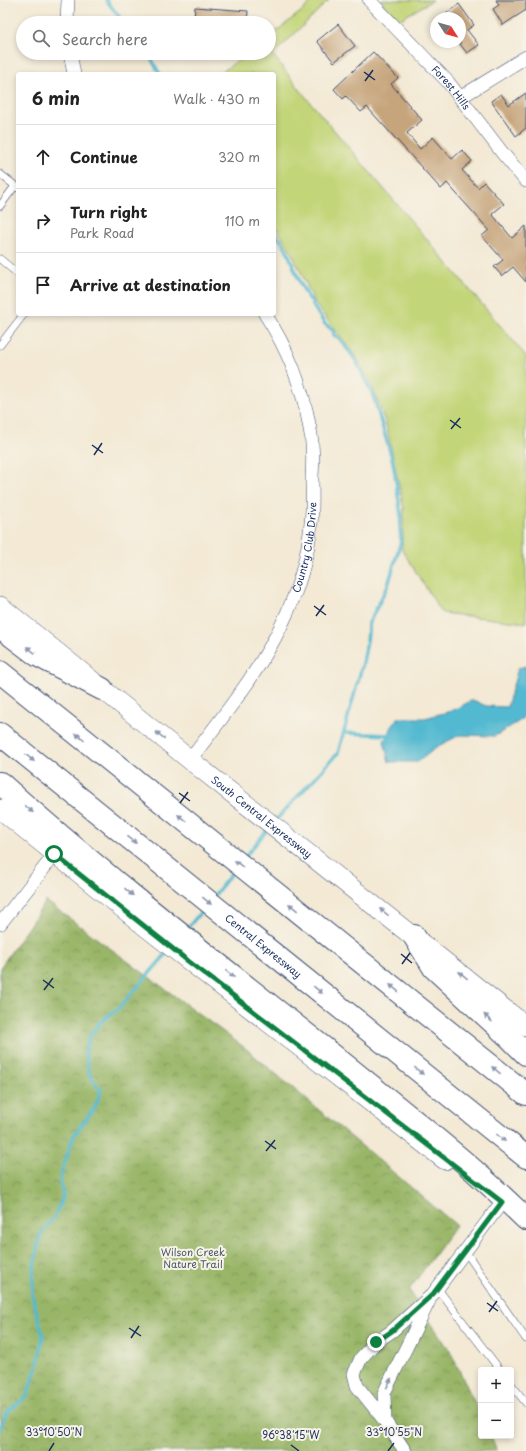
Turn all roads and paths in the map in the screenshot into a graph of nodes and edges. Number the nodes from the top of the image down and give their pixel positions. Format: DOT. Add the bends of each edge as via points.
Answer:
graph roads {
  1 [pos="68,0"];
  2 [pos="369,0"];
  3 [pos="67,16"];
  4 [pos="526,57"];
  5 [pos="71,60"];
  6 [pos="74,72"];
  7 [pos="460,97"];
  8 [pos="0,174"];
  9 [pos="526,181"];
  10 [pos="16,186"];
  11 [pos="16,188"];
  12 [pos="0,206"];
  13 [pos="0,259"];
  14 [pos="16,272"];
  15 [pos="22,316"];
  16 [pos="266,316"];
  17 [pos="0,345"];
  18 [pos="0,606"];
  19 [pos="0,628"];
  20 [pos="0,672"];
  21 [pos="102,689"];
  22 [pos="0,734"];
  23 [pos="190,760"];
  24 [pos="0,783"];
  25 [pos="0,809"];
  26 [pos="54,854"];
  27 [pos="152,922"];
  28 [pos="0,924"];
  29 [pos="414,936"];
  30 [pos="194,955"];
  31 [pos="526,1026"];
  32 [pos="526,1054"];
  33 [pos="526,1094"];
  34 [pos="526,1157"];
  35 [pos="502,1202"];
  36 [pos="526,1220"];
  37 [pos="465,1250"];
  38 [pos="435,1291"];
  39 [pos="526,1339"];
  40 [pos="498,1367"];
  41 [pos="514,1388"];
  42 [pos="526,1404"];
  43 [pos="385,1421"];
  44 [pos="405,1451"];
  1 -- 3 [label="street"];
  2 -- 7 [label="street, Forest Hills" via="439,71"];
  4 -- 7 [label="street"];
  5 -- 6 [label="street"];
  7 -- 9 [label="street, Forest Hills"];
  8 -- 10 [label="lane"];
  11 -- 12 [label="lane"];
  13 -- 14 [label="lane"];
  15 -- 17 [label="lane"];
  16 -- 23 [label="street, Country Club Drive" via="291,363 311,430 312,497 308,542 299,583 278,632 251,678"];
  18 -- 21 [label="main road, South Central Expressway"];
  21 -- 19 [label="highway, one-way" via="37,655"];
  33 -- 20 [label="highway, one-way"];
  23 -- 21 [label="main road, South Central Expressway, one-way"];
  22 -- 34 [label="highway, Central Expressway, one-way"];
  29 -- 23 [label="main road, South Central Expressway, one-way"];
  24 -- 27 [label="highway, one-way"];
  25 -- 26 [label="main road"];
  26 -- 27 [label="main road"];
  26 -- 28 [label="street"];
  27 -- 30 [label="highway"];
  31 -- 29 [label="main road, South Central Expressway, one-way"];
  32 -- 29 [label="highway, one-way" via="434,968"];
  30 -- 35 [label="main road"];
  30 -- 36 [label="highway, one-way" via="454,1152"];
  35 -- 36 [label="main road"];
  35 -- 37 [label="street"];
  37 -- 38 [label="street"];
  37 -- 39 [label="lane"];
  38 -- 40 [label="lane"];
  43 -- 38 [label="street, one-way" via="384,1393"];
  38 -- 43 [label="street" via="392,1331 376,1342 361,1358 354,1374 357,1386"];
  41 -- 42 [label="lane"];
  43 -- 44 [label="street"];
}
